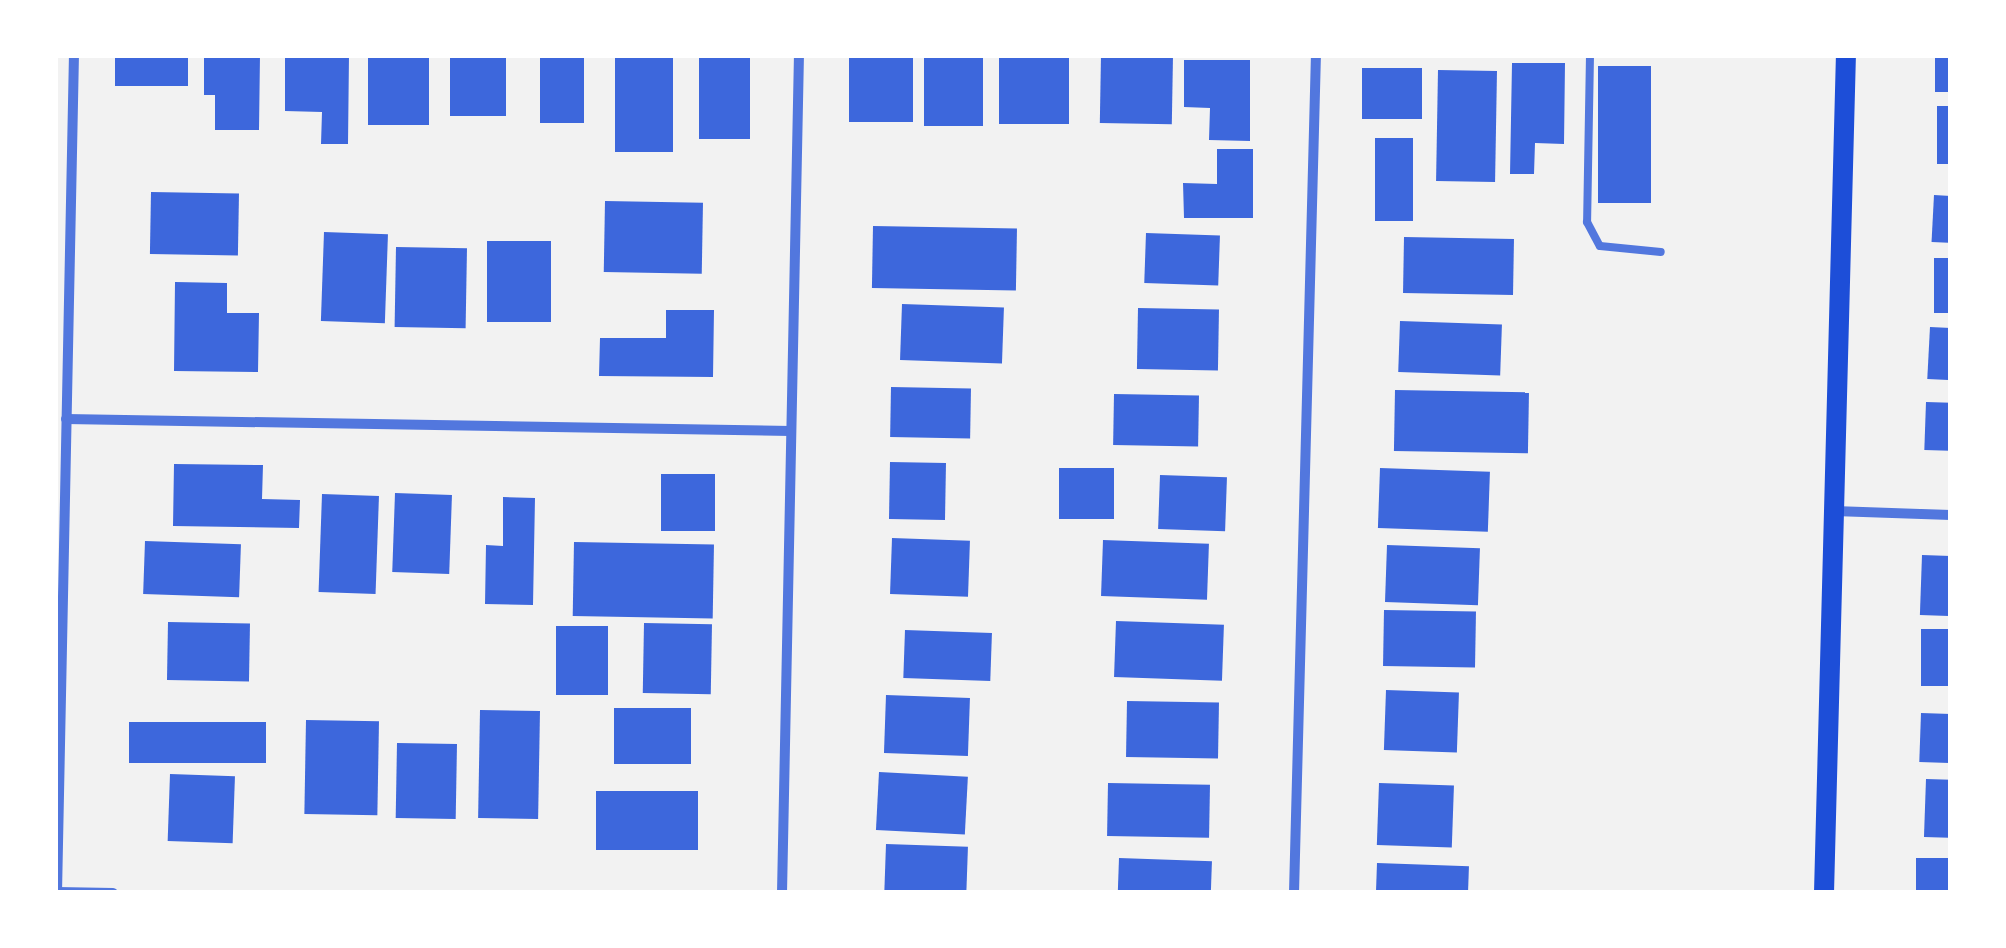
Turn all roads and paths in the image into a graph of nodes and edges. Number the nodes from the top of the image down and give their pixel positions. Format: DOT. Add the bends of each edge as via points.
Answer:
graph roads {
  1 [pos="74,55"];
  2 [pos="799,55"];
  3 [pos="1316,55"];
  4 [pos="1590,55"];
  5 [pos="1846,55"];
  6 [pos="1661,252"];
  7 [pos="66,419"];
  8 [pos="791,431"];
  9 [pos="1833,511"];
  10 [pos="1951,515"];
  11 [pos="57,892"];
  12 [pos="113,893"];
  13 [pos="782,893"];
  14 [pos="1294,893"];
  15 [pos="1824,893"];
  1 -- 7 [label="street"];
  2 -- 8 [label="street"];
  3 -- 14 [label="street"];
  4 -- 6 [label="lane" via="1587,222 1600,246"];
  5 -- 9 [label="main road"];
  7 -- 8 [label="street"];
  7 -- 11 [label="street"];
  8 -- 13 [label="street"];
  9 -- 10 [label="street"];
  9 -- 15 [label="main road"];
  11 -- 12 [label="street"];
}
